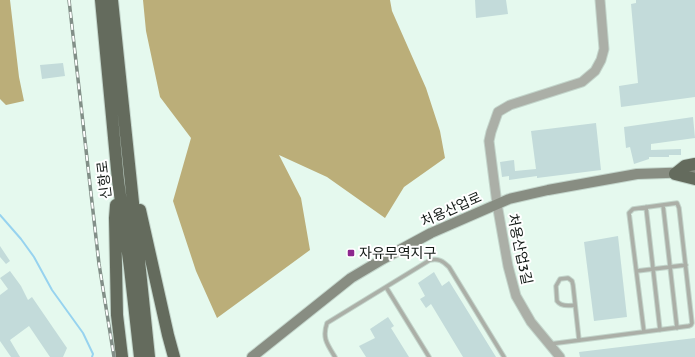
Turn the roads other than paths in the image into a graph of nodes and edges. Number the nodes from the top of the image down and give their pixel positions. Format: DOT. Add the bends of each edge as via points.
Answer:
graph roads {
  1 [pos="101,0"];
  2 [pos="112,0"];
  3 [pos="600,0"];
  4 [pos="128,163"];
  5 [pos="695,164"];
  6 [pos="695,172"];
  7 [pos="675,174"];
  8 [pos="695,179"];
  9 [pos="118,180"];
  10 [pos="497,204"];
  11 [pos="663,205"];
  12 [pos="646,208"];
  13 [pos="686,265"];
  14 [pos="670,267"];
  15 [pos="653,269"];
  16 [pos="636,272"];
  17 [pos="386,287"];
  18 [pos="161,301"];
  19 [pos="575,305"];
  20 [pos="677,328"];
  21 [pos="660,330"];
  22 [pos="644,332"];
  23 [pos="579,340"];
  24 [pos="549,344"];
  25 [pos="122,357"];
  26 [pos="140,357"];
  27 [pos="149,357"];
  28 [pos="169,357"];
  29 [pos="174,357"];
  30 [pos="252,357"];
  31 [pos="336,357"];
  32 [pos="429,357"];
  33 [pos="504,357"];
  34 [pos="560,357"];
  1 -- 9 [label="highway, 신항로"];
  2 -- 4 [label="highway, 신항로"];
  3 -- 10 [label="street, 처용산업3길" via="604,49 602,60 595,71 582,82 510,105 498,112 489,141"];
  4 -- 18 [label="highway"];
  4 -- 27 [label="highway, 신항로"];
  5 -- 7 [label="highway" via="685,166"];
  6 -- 7 [label="main road, 처용산업로"];
  7 -- 8 [label="highway"];
  7 -- 10 [label="main road, 처용산업로" via="637,174 548,190"];
  9 -- 25 [label="highway" via="115,218"];
  9 -- 26 [label="highway, 신항로"];
  10 -- 24 [label="street, 처용산업3길" via="516,296 531,322"];
  10 -- 30 [label="main road, 처용산업로" via="431,233 351,278"];
  11 -- 12 [label="lane"];
  11 -- 13 [label="lane" via="678,205"];
  11 -- 14 [label="lane"];
  12 -- 15 [label="lane"];
  12 -- 16 [label="lane" via="633,209 630,213"];
  13 -- 14 [label="lane"];
  13 -- 20 [label="lane" via="692,323"];
  14 -- 15 [label="lane"];
  14 -- 20 [label="lane"];
  15 -- 16 [label="lane"];
  15 -- 21 [label="lane"];
  16 -- 22 [label="lane"];
  17 -- 31 [label="lane" via="327,323 324,335"];
  17 -- 32 [label="lane"];
  17 -- 33 [label="lane" via="430,260 444,262"];
  18 -- 28 [label="highway"];
  18 -- 29 [label="highway"];
  19 -- 19 [label="lane" via="572,281 568,278 560,279 556,286 558,303 564,306"];
  19 -- 23 [label="lane"];
  20 -- 21 [label="lane"];
  21 -- 22 [label="lane"];
  22 -- 23 [label="lane"];
  23 -- 24 [label="lane"];
  24 -- 34 [label="street, 처용산업3길"];
}
